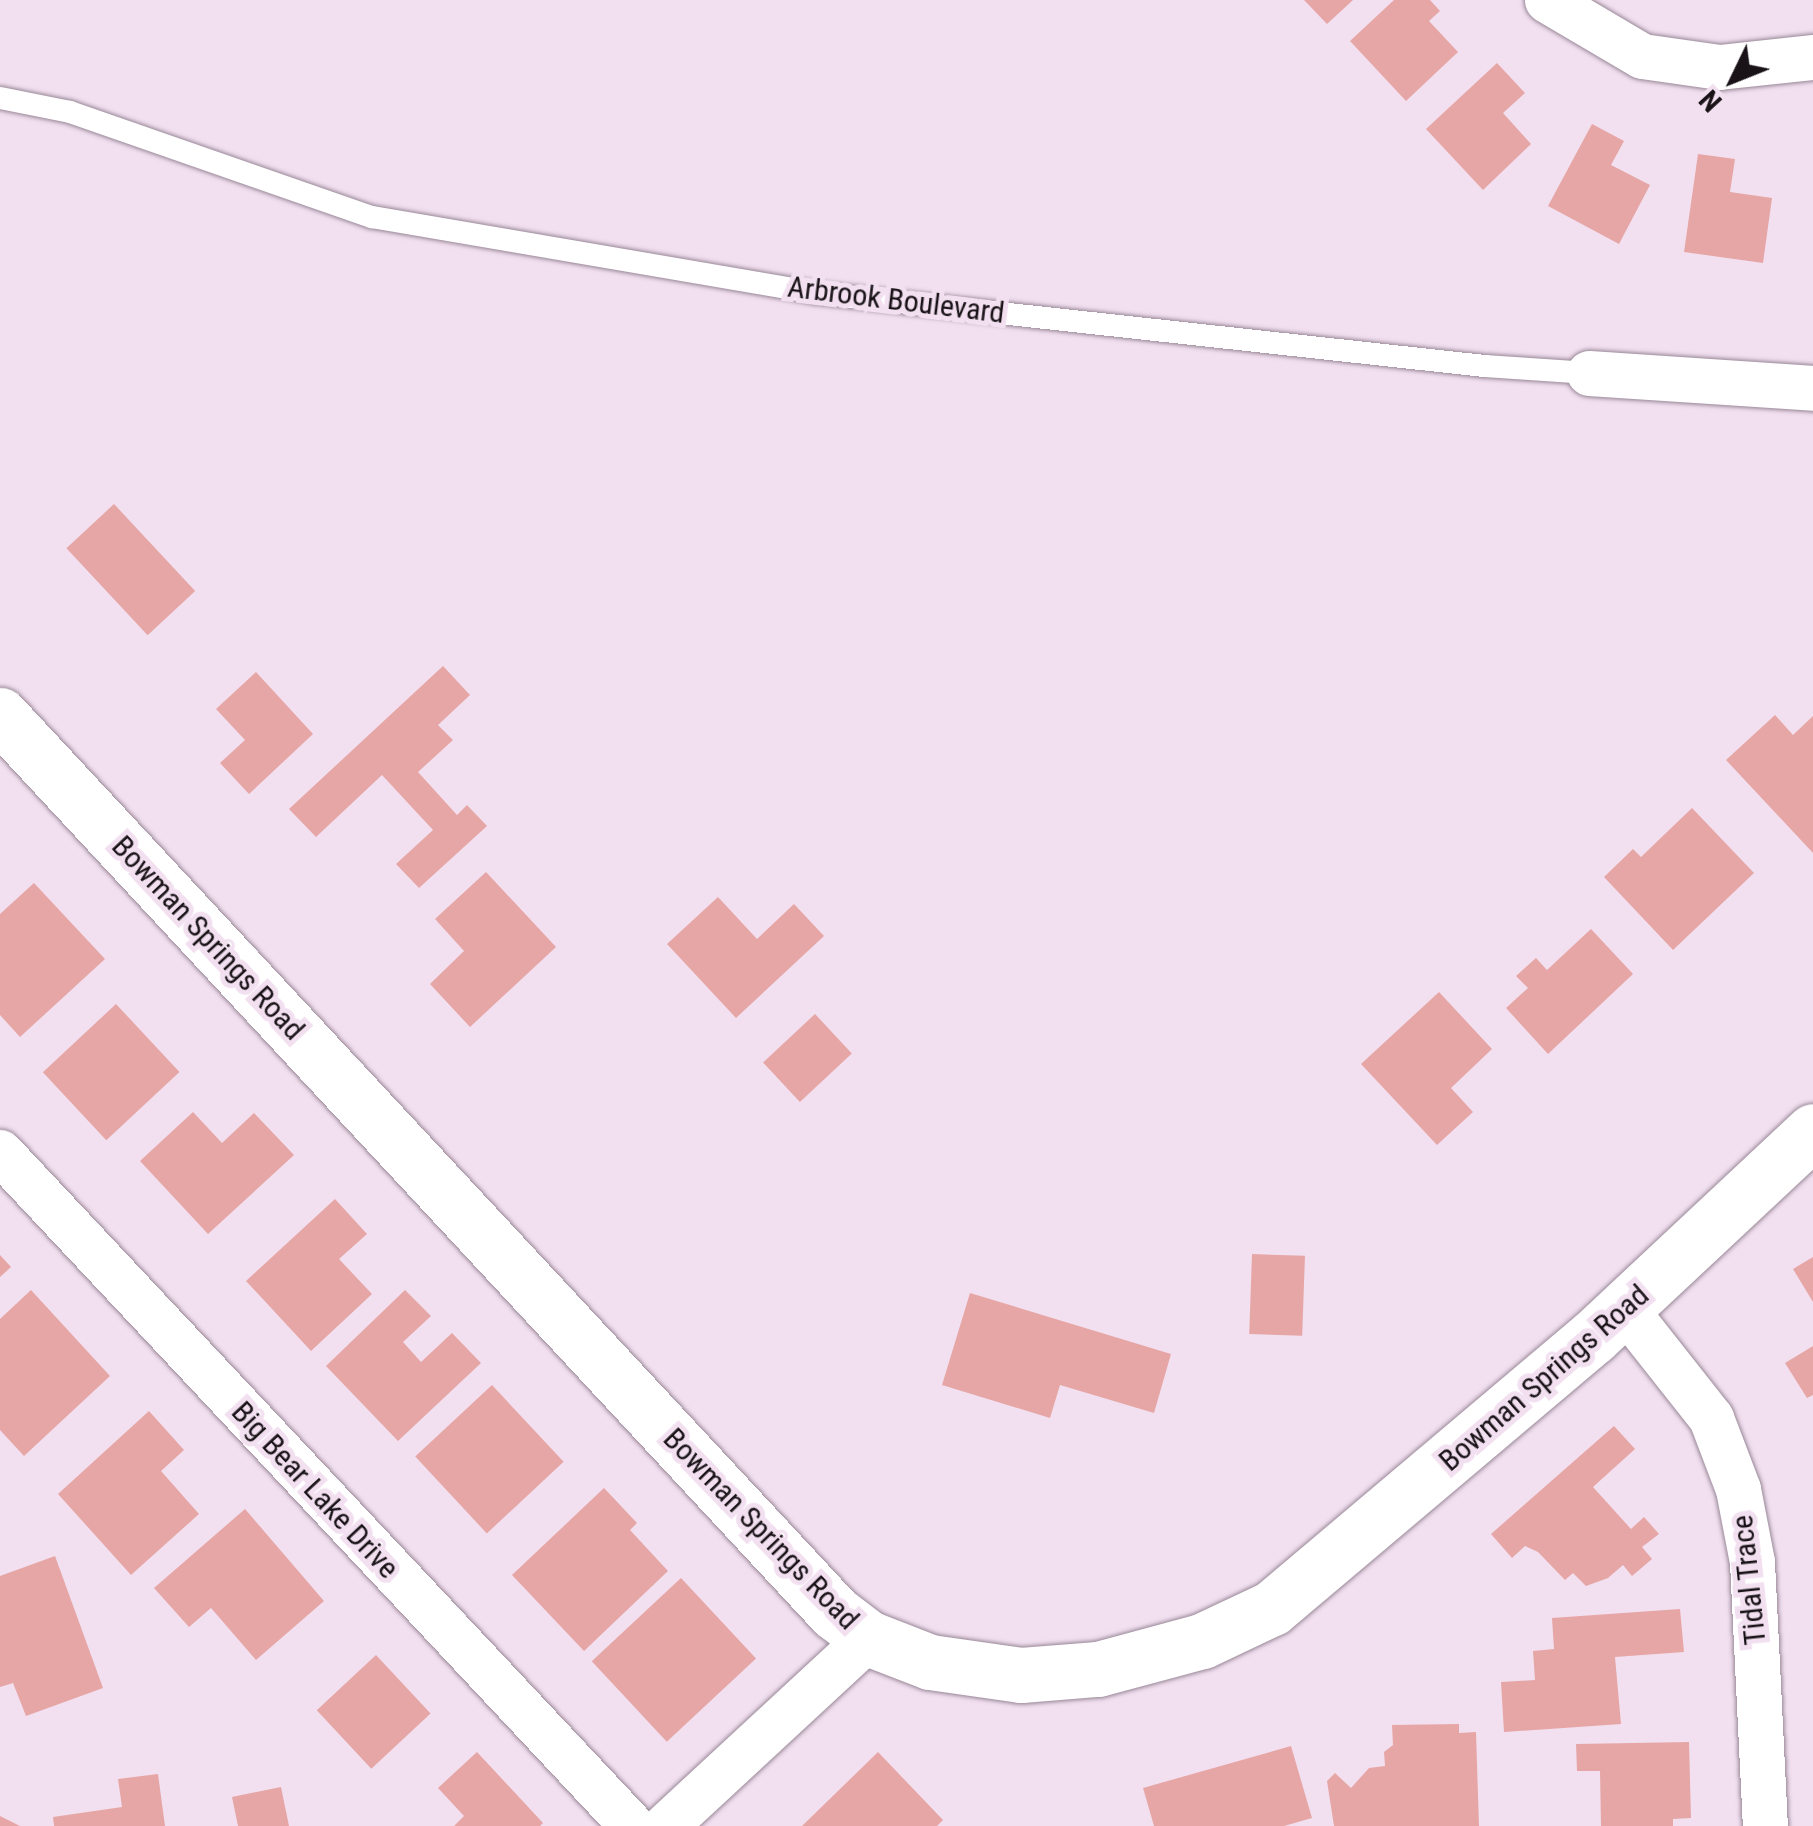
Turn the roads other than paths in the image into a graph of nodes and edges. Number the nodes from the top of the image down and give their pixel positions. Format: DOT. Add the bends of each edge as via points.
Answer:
graph roads {
  1 [pos="1547,0"];
  2 [pos="1813,58"];
  3 [pos="0,98"];
  4 [pos="1589,373"];
  5 [pos="1813,388"];
  6 [pos="0,715"];
  7 [pos="1813,1132"];
  8 [pos="0,1152"];
  9 [pos="1625,1309"];
  10 [pos="868,1638"];
  11 [pos="632,1826"];
  12 [pos="665,1826"];
  13 [pos="1765,1826"];
  1 -- 2 [label="street" via="1642,56 1719,67"];
  3 -- 4 [label="lane, Arbrook Boulevard" via="70,112 372,218 817,293"];
  4 -- 5 [label="street, Arbrook Boulevard"];
  6 -- 10 [label="street, Bowman Springs Road" via="834,1612"];
  7 -- 9 [label="street, Bowman Springs Road"];
  8 -- 11 [label="street, Big Bear Lake Drive"];
  9 -- 10 [label="street, Bowman Springs Road" via="1358,1541 1272,1608 1202,1641 1098,1669 1021,1675 930,1662"];
  9 -- 13 [label="street, Tidal Trace" via="1711,1418 1738,1490 1752,1562"];
  10 -- 12 [label="street"];
}
